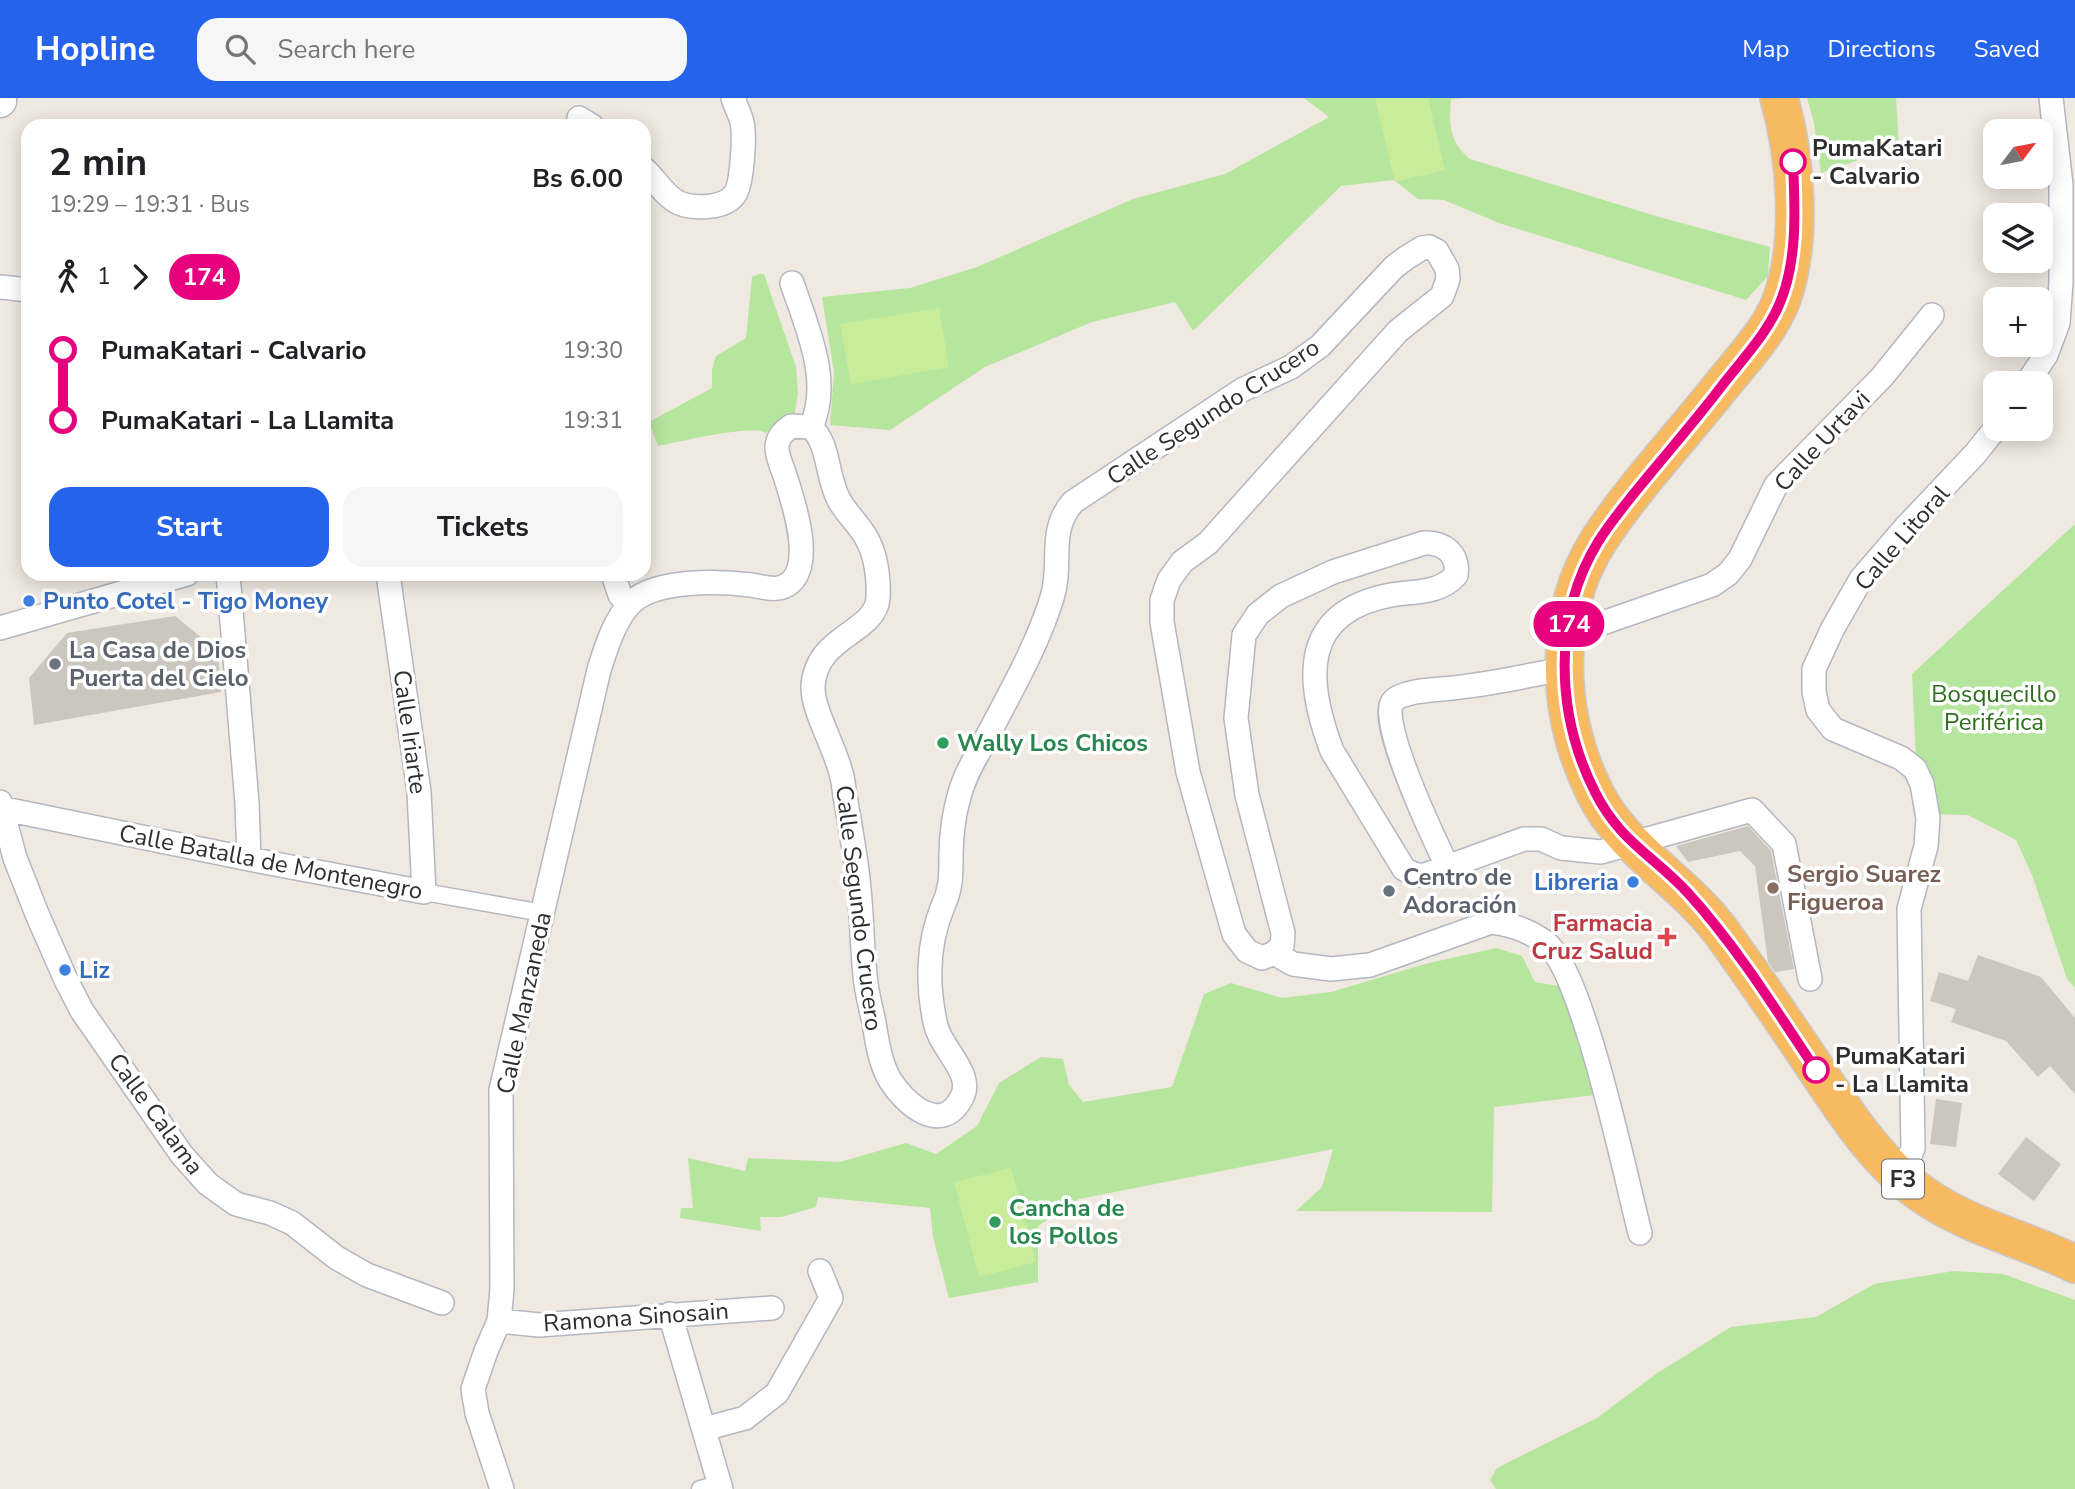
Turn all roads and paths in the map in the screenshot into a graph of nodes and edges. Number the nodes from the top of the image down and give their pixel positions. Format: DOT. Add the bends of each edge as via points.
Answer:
graph roads {
  1 [pos="733,98"];
  2 [pos="1779,98"];
  3 [pos="2051,98"];
  4 [pos="651,177"];
  5 [pos="792,283"];
  6 [pos="0,287"];
  7 [pos="21,289"];
  8 [pos="1932,315"];
  9 [pos="2035,371"];
  10 [pos="811,427"];
  11 [pos="1985,441"];
  12 [pos="163,581"];
  13 [pos="229,581"];
  14 [pos="389,581"];
  15 [pos="615,581"];
  16 [pos="629,604"];
  17 [pos="1569,622"];
  18 [pos="0,628"];
  19 [pos="1563,669"];
  20 [pos="0,802"];
  21 [pos="0,808"];
  22 [pos="1631,843"];
  23 [pos="249,859"];
  24 [pos="1448,868"];
  25 [pos="424,892"];
  26 [pos="543,913"];
  27 [pos="1274,953"];
  28 [pos="1810,979"];
  29 [pos="1896,1173"];
  30 [pos="1640,1233"];
  31 [pos="2075,1264"];
  32 [pos="820,1271"];
  33 [pos="442,1303"];
  34 [pos="772,1308"];
  35 [pos="670,1314"];
  36 [pos="499,1321"];
  37 [pos="704,1429"];
  38 [pos="714,1487"];
  39 [pos="502,1489"];
  1 -- 4 [label="street" via="743,127 735,195 713,206 693,206 678,202"];
  2 -- 17 [label="highway, F3" via="1794,189 1791,251 1780,302 1757,341 1597,542"];
  3 -- 9 [label="street" via="2062,185 2062,282 2058,323"];
  5 -- 10 [label="street" via="819,377 817,415"];
  6 -- 7 [label="street"];
  8 -- 17 [label="street, Calle Urtavi" via="1882,377 1776,485 1728,574 1712,585 1591,627"];
  10 -- 16 [label="street" via="791,426 777,444 800,537 802,562 792,581 776,589 690,583 656,590"];
  10 -- 27 [label="street, Calle Segundo Crucero" via="822,442 830,483 868,540 876,564 878,602 871,616 823,657 813,687 843,778 859,886 865,979 878,1050 889,1079 904,1099 923,1114 940,1115 957,1105 965,1086 937,1031 929,989 929,962 950,890 959,796 967,771 1047,612 1056,582 1061,519 1073,502 1242,390 1279,374 1320,346 1394,267 1416,250 1429,247 1437,251 1448,279 1442,296 1398,331 1208,543 1182,562 1162,600 1188,772 1234,934 1247,951 1262,958"];
  11 -- 29 [label="street, Calle Litoral" via="1861,579 1814,669 1818,710 1833,729 1901,758 1915,769 1924,792 1926,846 1909,909 1913,1148"];
  12 -- 18 [label="street"];
  13 -- 23 [label="street"];
  14 -- 25 [label="street, Calle Iriarte" via="419,792"];
  15 -- 16 [label="street"];
  16 -- 26 [label="street, Calle Manzaneda" via="599,670"];
  17 -- 19 [label="highway, F3"];
  19 -- 22 [label="highway, F3" via="1574,744 1608,818"];
  19 -- 24 [label="street" via="1416,692 1391,704 1396,742 1423,817"];
  20 -- 21 [label="street, Calle Calama"];
  21 -- 23 [label="street, Calle Batalla de Montenegro"];
  21 -- 33 [label="street, Calle Calama" via="37,914 82,1011 208,1184 236,1203 292,1223 367,1275"];
  22 -- 24 [label="street" via="1601,852 1524,839"];
  22 -- 28 [label="street" via="1752,810 1784,844"];
  22 -- 29 [label="highway, F3" via="1686,891 1719,930 1833,1096"];
  23 -- 25 [label="street, Calle Batalla de Montenegro"];
  24 -- 27 [label="street" via="1425,875 1404,869 1332,751 1314,675 1320,640 1336,620 1376,598 1433,590 1456,575 1455,559 1446,548 1424,542 1333,572 1281,596 1258,614 1244,635 1236,718 1247,795 1283,933 1282,946"];
  25 -- 26 [label="street, Calle Batalla de Montenegro"];
  26 -- 36 [label="street, Calle Manzaneda" via="501,1090"];
  27 -- 30 [label="street" via="1293,964 1331,969 1370,965 1491,922 1508,924 1547,943 1586,1023"];
  29 -- 31 [label="highway, F3" via="1956,1215"];
  32 -- 37 [label="street" via="831,1298 777,1393 745,1418"];
  34 -- 35 [label="street, Ramona Sinosain"];
  35 -- 36 [label="street, Ramona Sinosain" via="539,1325"];
  35 -- 37 [label="street"];
  36 -- 39 [label="street, Calle Manzaneda" via="473,1388"];
  37 -- 38 [label="street"];
}
